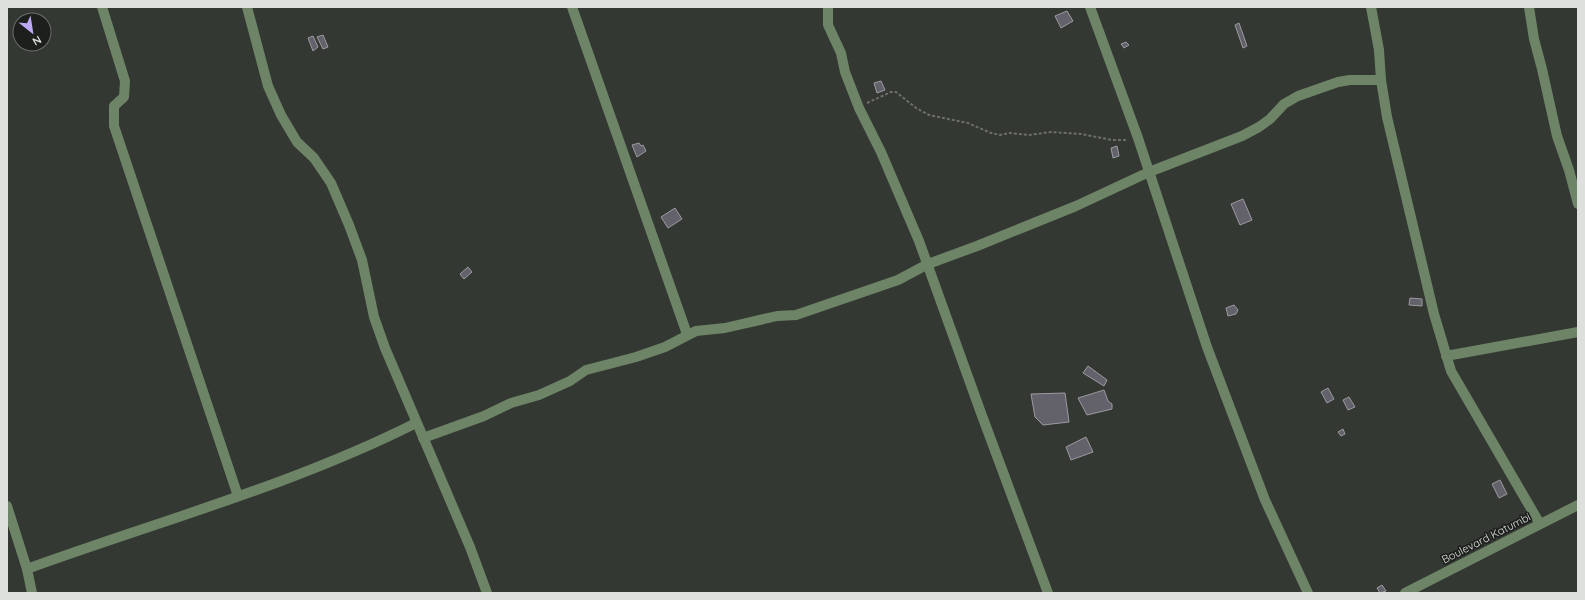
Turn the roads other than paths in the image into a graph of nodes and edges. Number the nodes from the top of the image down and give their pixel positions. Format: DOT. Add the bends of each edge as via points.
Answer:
graph roads {
  1 [pos="102,7"];
  2 [pos="247,7"];
  3 [pos="572,7"];
  4 [pos="828,7"];
  5 [pos="1090,7"];
  6 [pos="1371,7"];
  7 [pos="1529,7"];
  8 [pos="1381,80"];
  9 [pos="1149,172"];
  10 [pos="1578,204"];
  11 [pos="928,264"];
  12 [pos="1578,332"];
  13 [pos="687,334"];
  14 [pos="1446,356"];
  15 [pos="416,423"];
  16 [pos="423,438"];
  17 [pos="238,496"];
  18 [pos="1578,505"];
  19 [pos="7,506"];
  20 [pos="1540,524"];
  21 [pos="27,569"];
  22 [pos="32,593"];
  23 [pos="487,593"];
  24 [pos="1048,593"];
  25 [pos="1308,593"];
  26 [pos="1405,593"];
  1 -- 17 [label="street" via="125,81 124,97 114,106 114,126"];
  2 -- 15 [label="street" via="268,86 280,115 297,142 314,158 331,183 349,225 362,260 374,317"];
  3 -- 13 [label="street"];
  4 -- 11 [label="street" via="828,24 859,108 904,203"];
  5 -- 9 [label="street"];
  6 -- 8 [label="street" via="1379,50"];
  7 -- 10 [label="street" via="1557,136"];
  8 -- 9 [label="street" via="1338,82 1298,96 1284,104 1259,127 1242,136"];
  8 -- 14 [label="street" via="1418,253"];
  9 -- 11 [label="street" via="1076,206"];
  9 -- 25 [label="street" via="1213,362 1265,500"];
  11 -- 13 [label="street" via="898,280 796,315 777,316"];
  11 -- 24 [label="street"];
  12 -- 14 [label="street"];
  13 -- 16 [label="street" via="636,357 586,370 539,394"];
  14 -- 20 [label="street" via="1461,390"];
  15 -- 16 [label="street"];
  15 -- 17 [label="street" via="324,465"];
  16 -- 23 [label="street"];
  17 -- 21 [label="street"];
  18 -- 20 [label="street, Boulevard Katumbi"];
  19 -- 21 [label="street"];
  20 -- 26 [label="street, Boulevard Katumbi"];
  21 -- 22 [label="street"];
}
